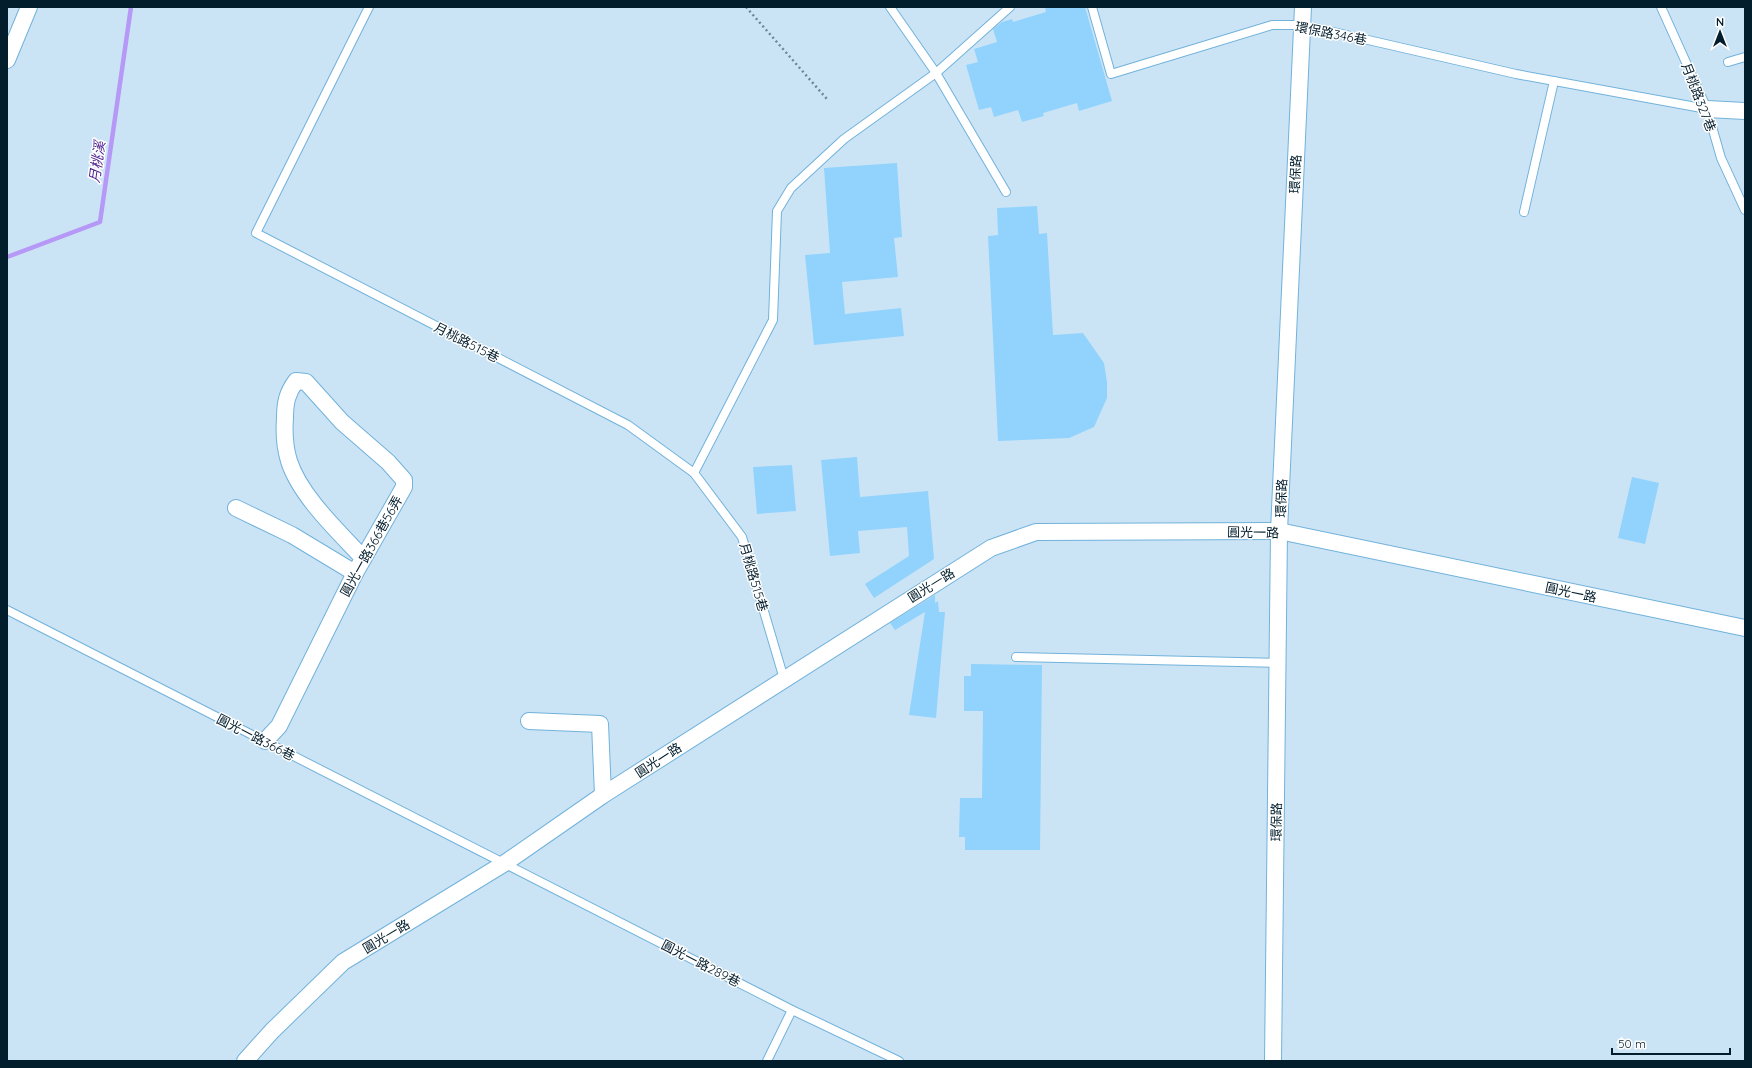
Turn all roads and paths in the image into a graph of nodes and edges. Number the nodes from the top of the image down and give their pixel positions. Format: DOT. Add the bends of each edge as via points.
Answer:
graph roads {
  1 [pos="29,7"];
  2 [pos="369,7"];
  3 [pos="746,7"];
  4 [pos="890,7"];
  5 [pos="1010,7"];
  6 [pos="1092,7"];
  7 [pos="1303,7"];
  8 [pos="1661,7"];
  9 [pos="1303,26"];
  10 [pos="1745,57"];
  11 [pos="7,60"];
  12 [pos="1728,62"];
  13 [pos="936,73"];
  14 [pos="1554,81"];
  15 [pos="827,99"];
  16 [pos="1707,109"];
  17 [pos="1745,111"];
  18 [pos="1006,192"];
  19 [pos="1745,210"];
  20 [pos="1524,212"];
  21 [pos="694,474"];
  22 [pos="236,508"];
  23 [pos="1279,531"];
  24 [pos="363,558"];
  25 [pos="355,573"];
  26 [pos="7,610"];
  27 [pos="1745,628"];
  28 [pos="1016,657"];
  29 [pos="1278,663"];
  30 [pos="784,679"];
  31 [pos="529,721"];
  32 [pos="265,741"];
  33 [pos="603,795"];
  34 [pos="505,863"];
  35 [pos="792,1010"];
  36 [pos="245,1061"];
  37 [pos="767,1061"];
  38 [pos="899,1061"];
  39 [pos="1273,1061"];
  1 -- 11 [label="street"];
  2 -- 21 [label="lane, 月桃路515巷" via="256,233 628,426"];
  3 -- 15 [label="path"];
  4 -- 13 [label="lane"];
  5 -- 13 [label="lane"];
  6 -- 9 [label="lane, 環保路346巷" via="1111,74 1272,25"];
  7 -- 9 [label="street, 環保路"];
  8 -- 16 [label="lane, 月桃路327巷"];
  9 -- 14 [label="lane, 環保路346巷"];
  9 -- 23 [label="street, 環保路"];
  10 -- 12 [label="lane"];
  13 -- 18 [label="lane"];
  13 -- 21 [label="lane" via="844,139 791,188 778,211 773,320"];
  14 -- 16 [label="lane, 環保路346巷"];
  14 -- 20 [label="lane"];
  16 -- 17 [label="street"];
  16 -- 19 [label="lane, 月桃路327巷" via="1721,158"];
  21 -- 30 [label="lane, 月桃路515巷" via="742,537"];
  22 -- 25 [label="street" via="292,535"];
  23 -- 27 [label="street, 圓光一路"];
  23 -- 29 [label="street, 環保路"];
  23 -- 30 [label="street, 圓光一路" via="1036,532 991,548"];
  24 -- 24 [label="street, 圓光一路366巷56弄" via="396,503 404,487 404,480 388,462 342,422 306,382 296,381 286,400 284,427 289,461 301,485"];
  24 -- 25 [label="street, 圓光一路366巷56弄"];
  25 -- 32 [label="street, 圓光一路366巷56弄" via="279,726"];
  26 -- 32 [label="lane, 圓光一路366巷"];
  28 -- 29 [label="lane"];
  29 -- 39 [label="street, 環保路"];
  30 -- 33 [label="street, 圓光一路"];
  31 -- 33 [label="street" via="600,724"];
  32 -- 34 [label="lane, 圓光一路366巷"];
  33 -- 34 [label="street, 圓光一路"];
  34 -- 35 [label="lane, 圓光一路289巷"];
  34 -- 36 [label="street, 圓光一路" via="343,962"];
  35 -- 37 [label="lane"];
  35 -- 38 [label="lane, 圓光一路289巷"];
}
